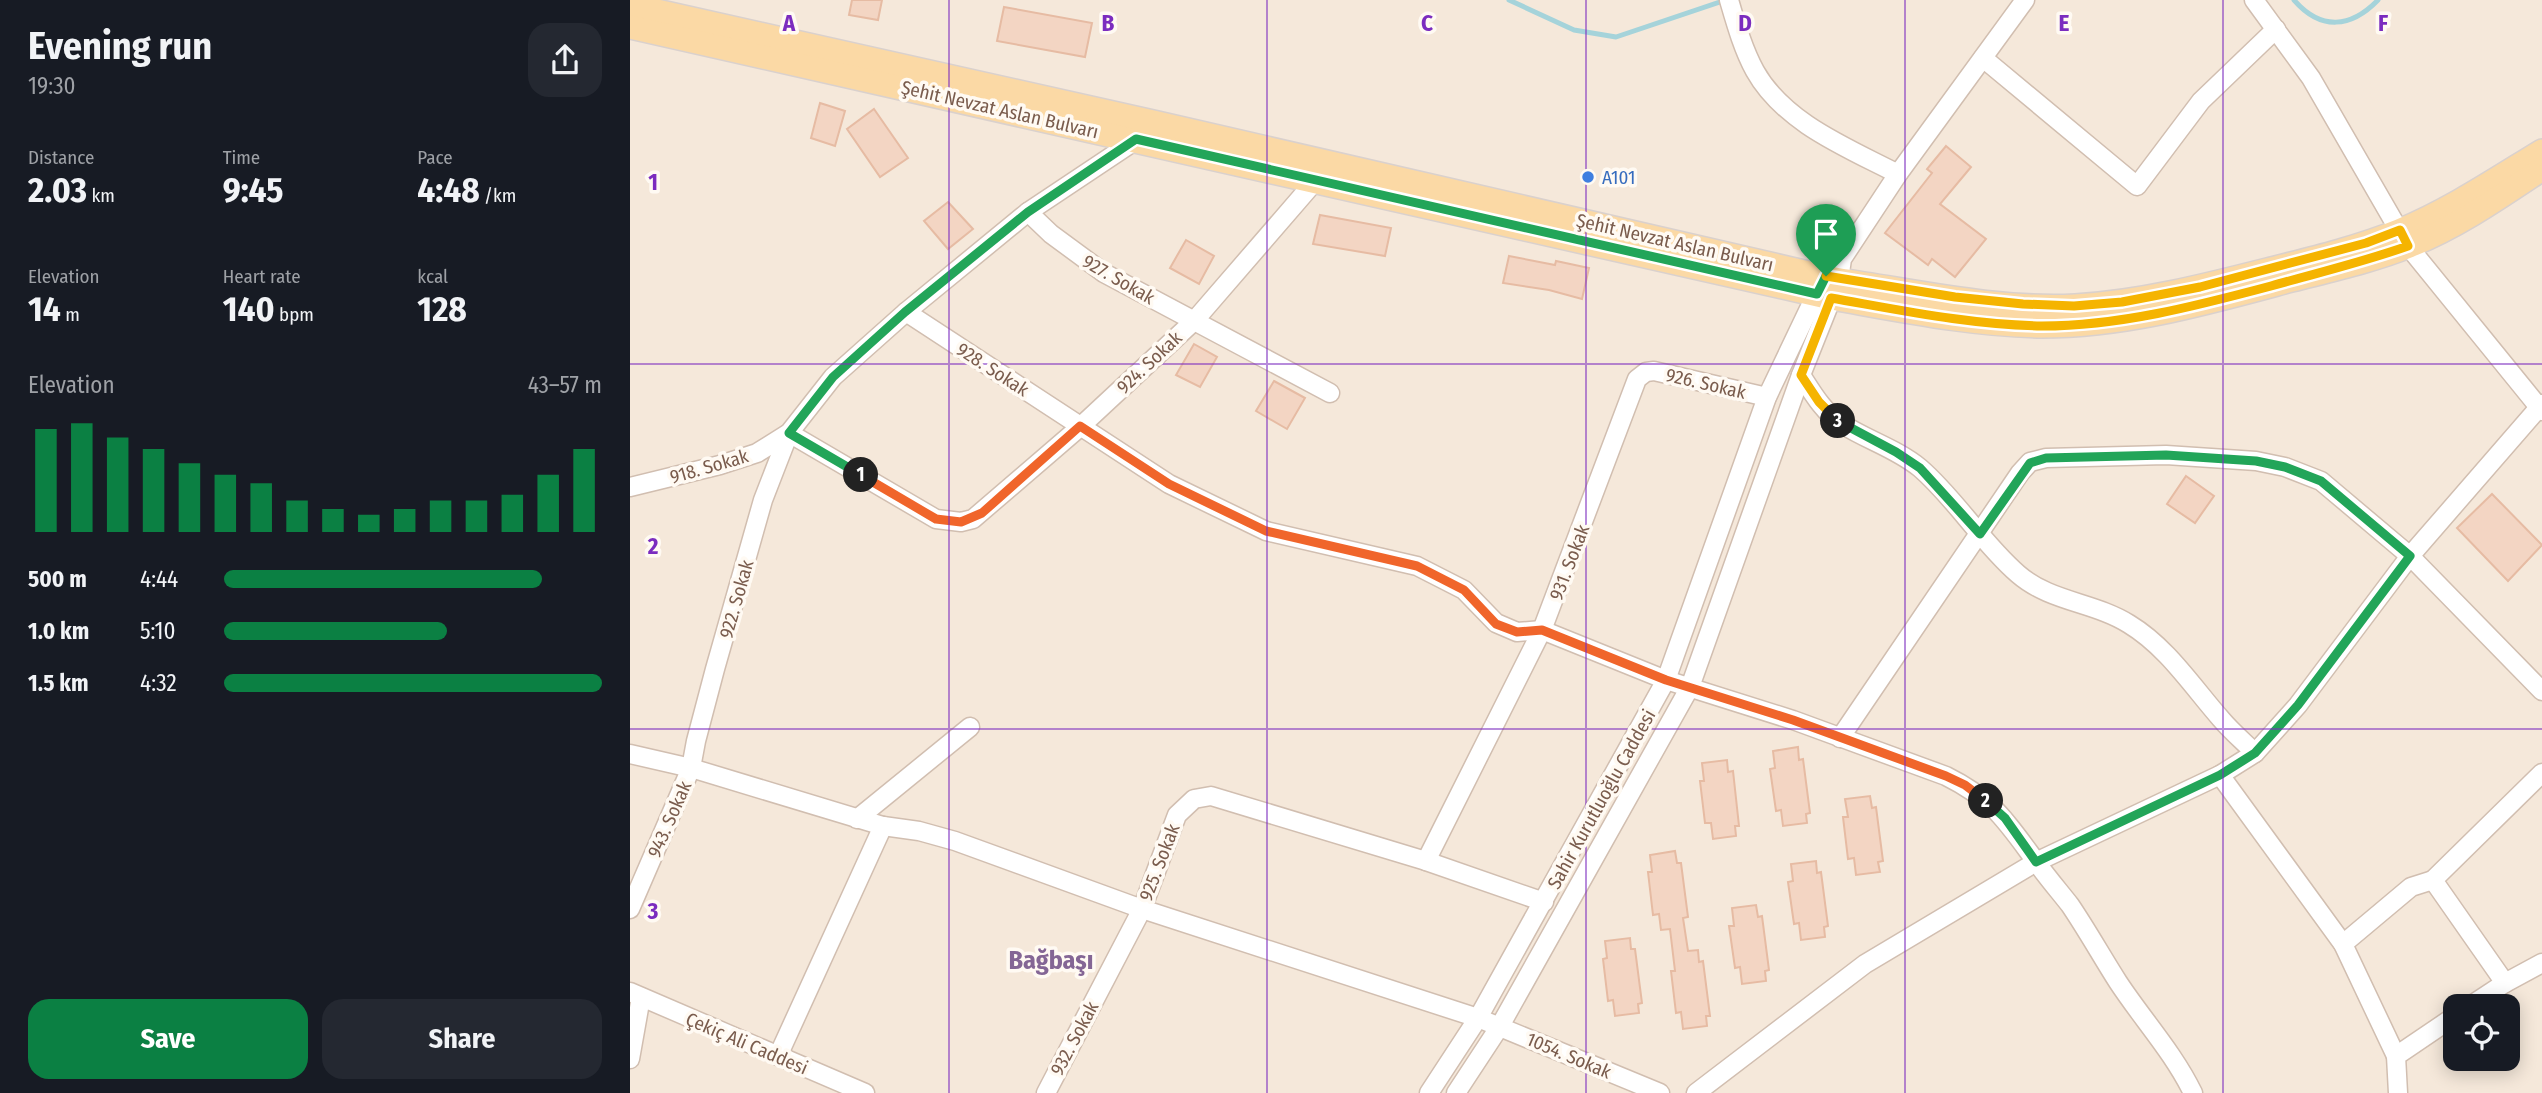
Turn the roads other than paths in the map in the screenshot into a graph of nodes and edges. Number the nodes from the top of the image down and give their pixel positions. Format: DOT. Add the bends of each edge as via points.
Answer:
graph roads {
  1 [pos="1729,0"];
  2 [pos="2025,0"];
  3 [pos="2254,0"];
  4 [pos="630,5"];
  5 [pos="630,27"];
  6 [pos="2276,29"];
  7 [pos="1983,58"];
  8 [pos="1136,139"];
  9 [pos="2542,150"];
  10 [pos="2542,169"];
  11 [pos="1898,174"];
  12 [pos="1316,180"];
  13 [pos="1028,212"];
  14 [pos="2404,238"];
  15 [pos="1831,281"];
  16 [pos="905,312"];
  17 [pos="1195,320"];
  18 [pos="1646,372"];
  19 [pos="1801,375"];
  20 [pos="1330,393"];
  21 [pos="1767,397"];
  22 [pos="2541,408"];
  23 [pos="1080,426"];
  24 [pos="789,433"];
  25 [pos="630,487"];
  26 [pos="1980,534"];
  27 [pos="2410,556"];
  28 [pos="1542,630"];
  29 [pos="1666,680"];
  30 [pos="1690,687"];
  31 [pos="2542,691"];
  32 [pos="970,727"];
  33 [pos="1840,738"];
  34 [pos="2255,753"];
  35 [pos="630,754"];
  36 [pos="691,768"];
  37 [pos="2542,773"];
  38 [pos="2220,775"];
  39 [pos="857,819"];
  40 [pos="883,826"];
  41 [pos="1426,861"];
  42 [pos="2036,862"];
  43 [pos="2433,880"];
  44 [pos="1544,902"];
  45 [pos="630,909"];
  46 [pos="1142,909"];
  47 [pos="2343,944"];
  48 [pos="2542,963"];
  49 [pos="2505,983"];
  50 [pos="2488,994"];
  51 [pos="636,995"];
  52 [pos="1478,1018"];
  53 [pos="2443,1024"];
  54 [pos="1500,1026"];
  55 [pos="778,1056"];
  56 [pos="2396,1056"];
  57 [pos="630,1059"];
  58 [pos="865,1093"];
  59 [pos="1046,1093"];
  60 [pos="1429,1093"];
  61 [pos="1456,1093"];
  62 [pos="1660,1093"];
  63 [pos="1696,1093"];
  64 [pos="2193,1093"];
  65 [pos="2399,1093"];
  1 -- 11 [label="street" via="1756,73 1782,105 1815,130"];
  2 -- 7 [label="street"];
  3 -- 6 [label="street"];
  4 -- 15 [label="main road, Şehit Nevzat Aslan Bulvarı"];
  5 -- 8 [label="main road, Şehit Nevzat Aslan Bulvarı"];
  6 -- 7 [label="street" via="2201,101 2137,186"];
  6 -- 14 [label="street" via="2311,78"];
  7 -- 11 [label="street"];
  8 -- 12 [label="main road, Şehit Nevzat Aslan Bulvarı"];
  8 -- 13 [label="street, 918. Sokak"];
  9 -- 14 [label="main road, Şehit Nevzat Aslan Bulvarı"];
  10 -- 14 [label="main road, Şehit Nevzat Aslan Bulvarı" via="2470,215"];
  11 -- 15 [label="street"];
  12 -- 15 [label="main road, Şehit Nevzat Aslan Bulvarı"];
  12 -- 17 [label="street, 924. Sokak"];
  13 -- 16 [label="street, 918. Sokak"];
  13 -- 17 [label="street, 927. Sokak" via="1104,273"];
  14 -- 15 [label="main road, Şehit Nevzat Aslan Bulvarı" via="2354,246 2224,281 2122,302 2074,306"];
  14 -- 22 [label="street"];
  15 -- 19 [label="street, Sahir Kurutluoğlu Caddesi"];
  15 -- 21 [label="street, Sahir Kurutluoğlu Caddesi"];
  16 -- 23 [label="street, 928. Sokak"];
  16 -- 24 [label="street, 918. Sokak" via="833,377"];
  17 -- 20 [label="street, 927. Sokak"];
  17 -- 23 [label="street, 924. Sokak"];
  18 -- 21 [label="street, 926. Sokak"];
  18 -- 28 [label="street, 931. Sokak" via="1634,384"];
  19 -- 26 [label="street" via="1839,422 1920,468"];
  19 -- 30 [label="street, Sahir Kurutluoğlu Caddesi"];
  21 -- 29 [label="street, Sahir Kurutluoğlu Caddesi"];
  22 -- 27 [label="street"];
  23 -- 24 [label="street, 924. Sokak" via="982,513 961,522 936,519"];
  23 -- 28 [label="street, 928. Sokak" via="1169,484 1266,531 1417,566 1464,590 1496,624 1517,632"];
  24 -- 25 [label="street, 918. Sokak" via="757,453"];
  24 -- 36 [label="street, 922. Sokak" via="763,500"];
  26 -- 27 [label="street" via="2030,463 2046,458 2166,455 2256,461 2321,481"];
  26 -- 33 [label="street"];
  26 -- 34 [label="street" via="2018,575 2071,603 2104,610 2158,646"];
  27 -- 31 [label="street"];
  27 -- 34 [label="street" via="2298,705"];
  28 -- 29 [label="street, 928. Sokak"];
  28 -- 41 [label="street, 931. Sokak"];
  29 -- 30 [label="street, 928. Sokak"];
  29 -- 44 [label="street, Sahir Kurutluoğlu Caddesi"];
  30 -- 33 [label="street, 928. Sokak"];
  30 -- 54 [label="street, Sahir Kurutluoğlu Caddesi"];
  32 -- 39 [label="street"];
  33 -- 42 [label="street, 928. Sokak" via="1965,785 2005,818"];
  34 -- 38 [label="street"];
  35 -- 36 [label="street, 1054. Sokak"];
  36 -- 39 [label="street, 1054. Sokak"];
  36 -- 45 [label="street, 943. Sokak"];
  37 -- 43 [label="street"];
  38 -- 42 [label="street"];
  38 -- 47 [label="street"];
  39 -- 40 [label="street, 1054. Sokak"];
  40 -- 46 [label="street, 1054. Sokak" via="956,841"];
  40 -- 55 [label="street"];
  41 -- 44 [label="street"];
  41 -- 46 [label="street, 925. Sokak" via="1211,796 1194,799 1177,815"];
  42 -- 63 [label="street" via="1865,964"];
  42 -- 64 [label="street, 928. Sokak" via="2180,1066"];
  43 -- 47 [label="street" via="2411,887"];
  43 -- 49 [label="street"];
  44 -- 52 [label="street, Sahir Kurutluoğlu Caddesi"];
  46 -- 52 [label="street, 1054. Sokak"];
  46 -- 59 [label="street, 932. Sokak"];
  47 -- 56 [label="street"];
  48 -- 49 [label="street"];
  49 -- 50 [label="street"];
  51 -- 55 [label="street, Çekiç Ali Caddesi"];
  51 -- 57 [label="street"];
  52 -- 54 [label="street, 1054. Sokak"];
  52 -- 60 [label="street, Sahir Kurutluoğlu Caddesi"];
  53 -- 56 [label="street"];
  54 -- 61 [label="street, Sahir Kurutluoğlu Caddesi"];
  54 -- 62 [label="street, 1054. Sokak"];
  55 -- 58 [label="street, Çekiç Ali Caddesi"];
  56 -- 65 [label="street"];
}
